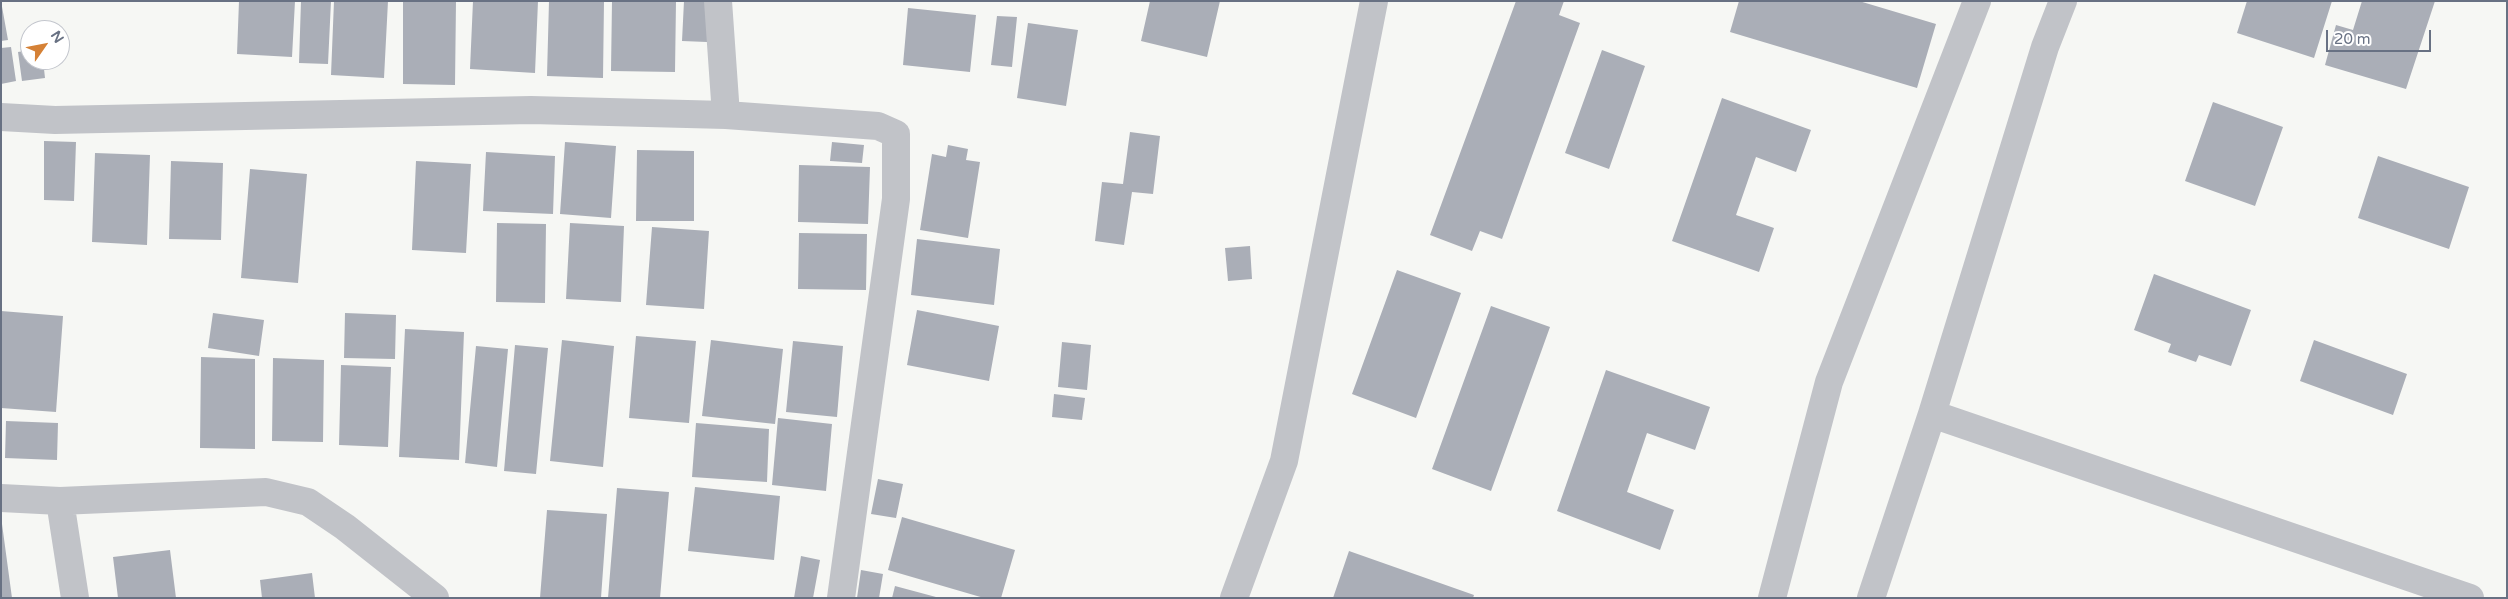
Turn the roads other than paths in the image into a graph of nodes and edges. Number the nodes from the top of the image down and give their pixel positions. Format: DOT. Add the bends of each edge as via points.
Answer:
graph roads {
  1 [pos="718,1"];
  2 [pos="1374,1"];
  3 [pos="1977,1"];
  4 [pos="2063,1"];
  5 [pos="726,115"];
  6 [pos="1,117"];
  7 [pos="1932,414"];
  8 [pos="1,498"];
  9 [pos="60,501"];
  10 [pos="74,598"];
  11 [pos="435,598"];
  12 [pos="842,598"];
  13 [pos="1234,598"];
  14 [pos="1772,598"];
  15 [pos="1871,598"];
  16 [pos="2470,598"];
  1 -- 5 [label="street"];
  2 -- 13 [label="street" via="1284,461"];
  3 -- 14 [label="street" via="1829,382"];
  4 -- 7 [label="street" via="2045,47"];
  5 -- 6 [label="street" via="530,110 55,120"];
  5 -- 12 [label="street" via="878,126 896,134 896,199"];
  7 -- 15 [label="street"];
  7 -- 16 [label="street"];
  8 -- 9 [label="street"];
  9 -- 10 [label="street"];
  9 -- 11 [label="street" via="266,492 308,502"];
}
